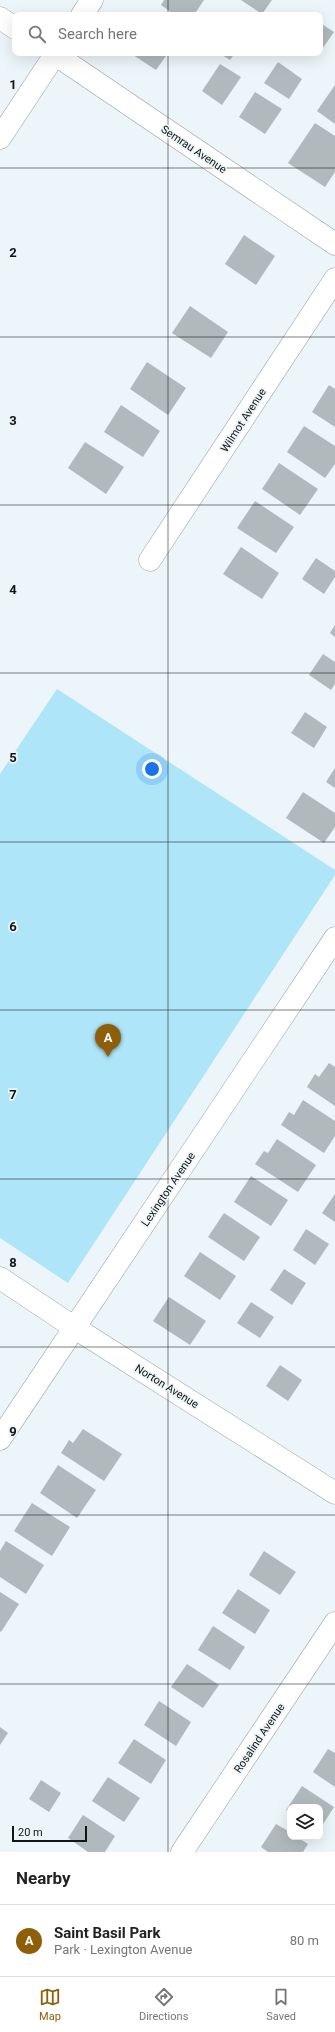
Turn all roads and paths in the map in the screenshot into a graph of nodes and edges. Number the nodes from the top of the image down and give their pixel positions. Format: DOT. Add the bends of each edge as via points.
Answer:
graph roads {
  1 [pos="92,0"];
  2 [pos="84,12"];
  3 [pos="0,18"];
  4 [pos="12,26"];
  5 [pos="54,56"];
  6 [pos="58,56"];
  7 [pos="0,138"];
  8 [pos="335,244"];
  9 [pos="335,279"];
  10 [pos="150,560"];
  11 [pos="335,938"];
  12 [pos="0,1278"];
  13 [pos="75,1328"];
  14 [pos="0,1439"];
  15 [pos="335,1493"];
  16 [pos="335,1623"];
  17 [pos="182,1852"];
  1 -- 2 [label="street"];
  3 -- 4 [label="street"];
  5 -- 7 [label="street"];
  6 -- 8 [label="street, Semrau Avenue"];
  9 -- 10 [label="street, Wilmot Avenue"];
  11 -- 13 [label="street, Lexington Avenue"];
  12 -- 13 [label="street, Norton Avenue"];
  13 -- 14 [label="street, Lexington Avenue"];
  13 -- 15 [label="street, Norton Avenue"];
  16 -- 17 [label="street, Rosalind Avenue"];
}
